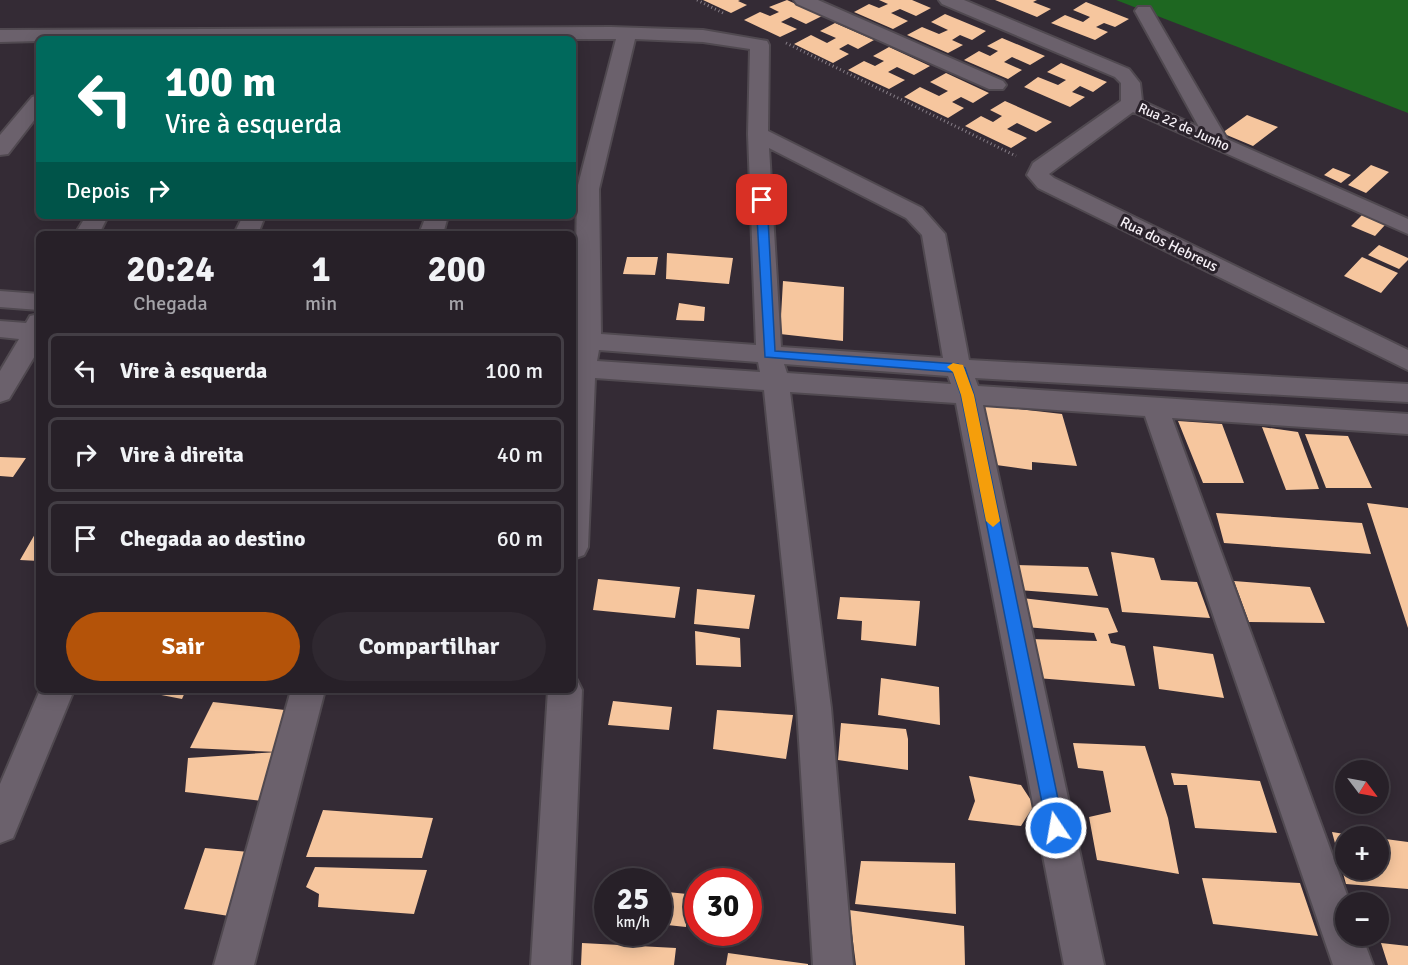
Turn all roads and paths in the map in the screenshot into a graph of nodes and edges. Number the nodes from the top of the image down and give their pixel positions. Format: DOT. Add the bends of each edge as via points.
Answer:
graph roads {
  1 [pos="697,0"];
  2 [pos="803,0"];
  3 [pos="948,0"];
  4 [pos="1144,11"];
  5 [pos="729,16"];
  6 [pos="627,33"];
  7 [pos="0,36"];
  8 [pos="36,36"];
  9 [pos="488,36"];
  10 [pos="783,42"];
  11 [pos="996,85"];
  12 [pos="1131,104"];
  13 [pos="36,105"];
  14 [pos="758,134"];
  15 [pos="1219,143"];
  16 [pos="0,149"];
  17 [pos="1041,168"];
  18 [pos="1408,227"];
  19 [pos="0,299"];
  20 [pos="36,302"];
  21 [pos="36,328"];
  22 [pos="0,329"];
  23 [pos="36,331"];
  24 [pos="581,341"];
  25 [pos="1408,361"];
  26 [pos="578,368"];
  27 [pos="773,368"];
  28 [pos="958,368"];
  29 [pos="0,393"];
  30 [pos="1408,393"];
  31 [pos="968,395"];
  32 [pos="1155,407"];
  33 [pos="1408,424"];
  34 [pos="576,440"];
  35 [pos="56,693"];
  36 [pos="307,693"];
  37 [pos="565,693"];
  38 [pos="0,826"];
  39 [pos="234,965"];
  40 [pos="551,965"];
  41 [pos="833,965"];
  42 [pos="1084,965"];
  43 [pos="1353,965"];
  1 -- 5 [label="path"];
  2 -- 11 [label="street"];
  3 -- 12 [label="street, Rua 22 de Junho" via="1122,73 1133,90"];
  4 -- 15 [label="street"];
  6 -- 9 [label="street"];
  6 -- 14 [label="street" via="703,36 760,45"];
  6 -- 24 [label="street" via="588,189"];
  7 -- 8 [label="street"];
  10 -- 17 [label="path"];
  12 -- 15 [label="street, Rua 22 de Junho"];
  12 -- 17 [label="street"];
  13 -- 16 [label="street"];
  14 -- 27 [label="street"];
  14 -- 28 [label="street" via="914,213 933,234"];
  15 -- 18 [label="street, Rua 22 de Junho"];
  17 -- 25 [label="street, Rua dos Hebreus" via="1038,176 1046,183"];
  19 -- 20 [label="street"];
  21 -- 22 [label="street"];
  23 -- 29 [label="street"];
  24 -- 26 [label="street"];
  24 -- 27 [label="street"];
  26 -- 27 [label="street"];
  26 -- 34 [label="street"];
  27 -- 28 [label="street"];
  27 -- 31 [label="street"];
  27 -- 41 [label="street" via="814,708"];
  28 -- 30 [label="street"];
  28 -- 31 [label="street"];
  31 -- 32 [label="street"];
  31 -- 42 [label="street"];
  32 -- 33 [label="street"];
  32 -- 43 [label="street"];
  35 -- 38 [label="street"];
  36 -- 39 [label="street"];
  37 -- 40 [label="street"];
}
